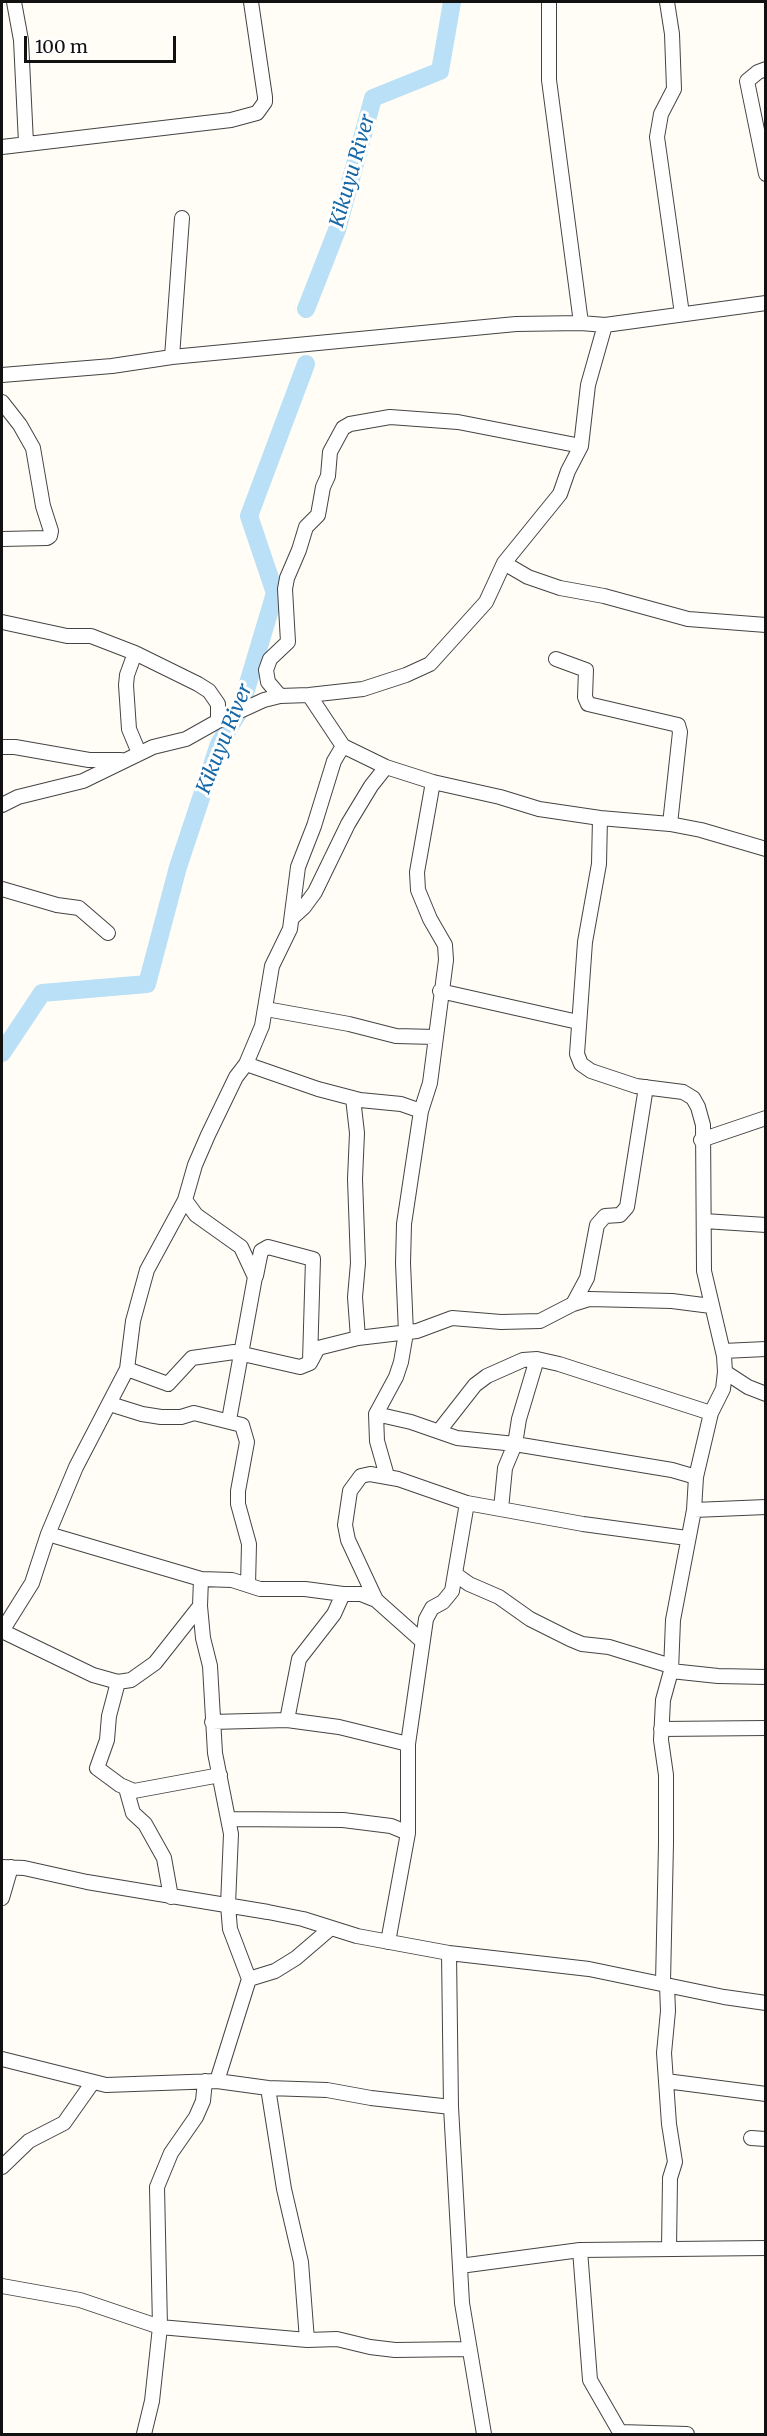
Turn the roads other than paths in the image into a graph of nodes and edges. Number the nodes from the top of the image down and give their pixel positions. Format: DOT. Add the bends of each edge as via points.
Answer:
graph roads {
  1 [pos="14,2"];
  2 [pos="250,2"];
  3 [pos="549,2"];
  4 [pos="667,2"];
  5 [pos="765,69"];
  6 [pos="26,143"];
  7 [pos="2,147"];
  8 [pos="765,174"];
  9 [pos="182,218"];
  10 [pos="765,303"];
  11 [pos="682,314"];
  12 [pos="581,323"];
  13 [pos="605,325"];
  14 [pos="172,357"];
  15 [pos="2,375"];
  16 [pos="2,402"];
  17 [pos="581,446"];
  18 [pos="2,539"];
  19 [pos="504,564"];
  20 [pos="2,622"];
  21 [pos="765,625"];
  22 [pos="135,653"];
  23 [pos="556,659"];
  24 [pos="309,695"];
  25 [pos="280,696"];
  26 [pos="218,721"];
  27 [pos="342,746"];
  28 [pos="2,747"];
  29 [pos="139,753"];
  30 [pos="123,760"];
  31 [pos="386,767"];
  32 [pos="433,782"];
  33 [pos="2,805"];
  34 [pos="600,819"];
  35 [pos="670,824"];
  36 [pos="765,849"];
  37 [pos="2,889"];
  38 [pos="293,917"];
  39 [pos="108,933"];
  40 [pos="440,991"];
  41 [pos="266,1010"];
  42 [pos="578,1022"];
  43 [pos="435,1037"];
  44 [pos="246,1065"];
  45 [pos="646,1087"];
  46 [pos="353,1098"];
  47 [pos="421,1111"];
  48 [pos="765,1118"];
  49 [pos="701,1140"];
  50 [pos="185,1200"];
  51 [pos="704,1221"];
  52 [pos="765,1225"];
  53 [pos="255,1276"];
  54 [pos="573,1304"];
  55 [pos="711,1306"];
  56 [pos="406,1333"];
  57 [pos="357,1338"];
  58 [pos="765,1349"];
  59 [pos="723,1351"];
  60 [pos="242,1353"];
  61 [pos="537,1359"];
  62 [pos="310,1363"];
  63 [pos="127,1370"];
  64 [pos="725,1372"];
  65 [pos="765,1394"];
  66 [pos="110,1404"];
  67 [pos="711,1413"];
  68 [pos="376,1414"];
  69 [pos="230,1420"];
  70 [pos="439,1431"];
  71 [pos="515,1444"];
  72 [pos="387,1476"];
  73 [pos="696,1477"];
  74 [pos="467,1503"];
  75 [pos="765,1507"];
  76 [pos="501,1509"];
  77 [pos="694,1510"];
  78 [pos="48,1534"];
  79 [pos="687,1538"];
  80 [pos="455,1574"];
  81 [pos="201,1579"];
  82 [pos="248,1585"];
  83 [pos="343,1594"];
  84 [pos="375,1600"];
  85 [pos="200,1606"];
  86 [pos="2,1631"];
  87 [pos="422,1641"];
  88 [pos="671,1668"];
  89 [pos="765,1677"];
  90 [pos="118,1682"];
  91 [pos="287,1720"];
  92 [pos="212,1722"];
  93 [pos="765,1728"];
  94 [pos="661,1730"];
  95 [pos="408,1744"];
  96 [pos="220,1775"];
  97 [pos="126,1788"];
  98 [pos="230,1819"];
  99 [pos="408,1833"];
  100 [pos="6,1867"];
  101 [pos="171,1897"];
  102 [pos="2,1898"];
  103 [pos="228,1905"];
  104 [pos="332,1928"];
  105 [pos="388,1942"];
  106 [pos="449,1953"];
  107 [pos="249,1979"];
  108 [pos="665,1984"];
  109 [pos="765,2003"];
  110 [pos="2,2059"];
  111 [pos="666,2080"];
  112 [pos="211,2081"];
  113 [pos="93,2082"];
  114 [pos="268,2088"];
  115 [pos="765,2094"];
  116 [pos="451,2107"];
  117 [pos="751,2138"];
  118 [pos="765,2139"];
  119 [pos="2,2167"];
  120 [pos="765,2248"];
  121 [pos="669,2249"];
  122 [pos="580,2250"];
  123 [pos="460,2266"];
  124 [pos="2,2286"];
  125 [pos="160,2327"];
  126 [pos="307,2340"];
  127 [pos="468,2349"];
  128 [pos="621,2433"];
  129 [pos="144,2434"];
  130 [pos="484,2434"];
  131 [pos="687,2434"];
  1 -- 6 [label="street" via="21,40"];
  2 -- 6 [label="street" via="265,97 257,113 231,120"];
  3 -- 12 [label="street" via="549,80"];
  4 -- 11 [label="street" via="674,89 661,114 657,137"];
  5 -- 8 [label="street" via="747,81"];
  6 -- 7 [label="street"];
  9 -- 14 [label="street"];
  10 -- 11 [label="street"];
  11 -- 13 [label="street"];
  12 -- 13 [label="street"];
  12 -- 14 [label="street" via="516,324"];
  13 -- 17 [label="street" via="588,385"];
  14 -- 15 [label="street"];
  16 -- 18 [label="street" via="33,447 51,531 47,538"];
  17 -- 19 [label="street" via="560,494"];
  17 -- 25 [label="street" via="458,422 390,417 343,428 330,452 318,515 306,526 286,578 288,642 270,659 266,670 268,682"];
  19 -- 21 [label="street" via="560,588 688,619"];
  19 -- 24 [label="street" via="486,602 430,664 363,689"];
  20 -- 22 [label="street" via="67,636 91,636"];
  22 -- 26 [label="street" via="209,691 218,704"];
  22 -- 29 [label="street" via="126,685 129,729"];
  23 -- 35 [label="street" via="586,670 588,704 678,725"];
  24 -- 25 [label="street"];
  24 -- 27 [label="street"];
  25 -- 26 [label="street"];
  26 -- 29 [label="street" via="186,739"];
  27 -- 31 [label="street"];
  27 -- 38 [label="street" via="294,880"];
  28 -- 30 [label="street" via="89,760"];
  29 -- 30 [label="street"];
  30 -- 33 [label="street" via="83,782 18,797"];
  31 -- 32 [label="street"];
  31 -- 38 [label="street" via="348,824 315,892"];
  32 -- 34 [label="street" via="539,809"];
  32 -- 40 [label="street" via="417,872 418,890 446,945"];
  34 -- 35 [label="street"];
  34 -- 42 [label="street"];
  35 -- 36 [label="street"];
  37 -- 39 [label="street" via="79,908"];
  38 -- 41 [label="street" via="272,966"];
  40 -- 42 [label="street"];
  40 -- 43 [label="street"];
  41 -- 43 [label="street" via="396,1036"];
  41 -- 44 [label="street"];
  42 -- 45 [label="street" via="577,1054 581,1064 591,1071"];
  43 -- 47 [label="street" via="430,1083"];
  44 -- 46 [label="street"];
  44 -- 50 [label="street" via="207,1135"];
  45 -- 49 [label="street" via="682,1092 693,1098 701,1115"];
  45 -- 54 [label="street" via="627,1207 621,1215 605,1216 597,1225 587,1278"];
  46 -- 47 [label="street" via="401,1104"];
  46 -- 57 [label="street" via="357,1133"];
  47 -- 56 [label="street" via="404,1224"];
  48 -- 49 [label="street"];
  49 -- 51 [label="street"];
  50 -- 53 [label="street" via="196,1215 241,1247"];
  50 -- 63 [label="street" via="147,1270 133,1321"];
  51 -- 52 [label="street"];
  51 -- 55 [label="street" via="703,1255"];
  53 -- 60 [label="street"];
  53 -- 62 [label="street" via="261,1251 268,1246 313,1259"];
  54 -- 55 [label="street" via="589,1299"];
  54 -- 56 [label="street" via="540,1321 452,1318"];
  55 -- 59 [label="street"];
  56 -- 57 [label="street"];
  56 -- 68 [label="street" via="396,1377"];
  57 -- 62 [label="street" via="318,1348"];
  58 -- 59 [label="street"];
  59 -- 64 [label="street"];
  60 -- 62 [label="street" via="300,1367"];
  60 -- 63 [label="street" via="192,1358 168,1384"];
  60 -- 69 [label="street"];
  61 -- 67 [label="street"];
  61 -- 70 [label="street" via="523,1360 487,1376 475,1385"];
  61 -- 71 [label="street"];
  63 -- 66 [label="street"];
  64 -- 65 [label="street"];
  64 -- 67 [label="street" via="723,1389"];
  66 -- 69 [label="street" via="161,1417 194,1413"];
  66 -- 78 [label="street" via="76,1467"];
  67 -- 73 [label="street"];
  68 -- 70 [label="street"];
  68 -- 72 [label="street" via="377,1441"];
  69 -- 82 [label="street" via="242,1425 247,1442 237,1491 249,1544"];
  70 -- 71 [label="street" via="458,1438"];
  71 -- 73 [label="street"];
  71 -- 76 [label="street" via="505,1468"];
  72 -- 74 [label="street"];
  72 -- 84 [label="street" via="370,1474 356,1481 350,1491 345,1525"];
  73 -- 77 [label="street"];
  74 -- 76 [label="street"];
  74 -- 80 [label="street"];
  75 -- 77 [label="street"];
  76 -- 79 [label="street"];
  77 -- 79 [label="street"];
  78 -- 81 [label="street"];
  78 -- 86 [label="street" via="32,1582"];
  79 -- 88 [label="street" via="673,1620"];
  80 -- 87 [label="street" via="452,1591 427,1614"];
  80 -- 88 [label="street" via="570,1639 609,1647"];
  81 -- 82 [label="street"];
  81 -- 85 [label="street"];
  82 -- 83 [label="street"];
  83 -- 84 [label="street" via="361,1594"];
  83 -- 91 [label="street" via="334,1614 299,1659"];
  84 -- 87 [label="street"];
  85 -- 90 [label="street" via="155,1663 131,1680"];
  85 -- 92 [label="street" via="210,1666"];
  86 -- 90 [label="street" via="93,1675"];
  87 -- 95 [label="street"];
  88 -- 89 [label="street" via="718,1676"];
  88 -- 94 [label="street"];
  90 -- 97 [label="street" via="107,1740 97,1768"];
  91 -- 92 [label="street"];
  91 -- 95 [label="street" via="339,1727"];
  92 -- 96 [label="street"];
  93 -- 94 [label="street"];
  94 -- 108 [label="street" via="666,1775"];
  95 -- 99 [label="street"];
  96 -- 97 [label="street" via="144,1790"];
  96 -- 98 [label="street"];
  97 -- 101 [label="street" via="133,1813 146,1824 164,1858"];
  98 -- 99 [label="street" via="343,1820 391,1826"];
  98 -- 103 [label="street"];
  99 -- 105 [label="street"];
  100 -- 101 [label="street"];
  100 -- 102 [label="street"];
  101 -- 103 [label="street"];
  103 -- 104 [label="street"];
  103 -- 107 [label="street" via="231,1935"];
  104 -- 105 [label="street"];
  104 -- 107 [label="street" via="275,1971"];
  105 -- 106 [label="street"];
  106 -- 108 [label="street" via="589,1969"];
  106 -- 116 [label="street"];
  107 -- 112 [label="street"];
  108 -- 109 [label="street"];
  108 -- 111 [label="street"];
  110 -- 113 [label="street"];
  111 -- 115 [label="street"];
  111 -- 121 [label="street" via="675,2162 670,2178"];
  112 -- 113 [label="street" via="105,2085"];
  112 -- 114 [label="street"];
  112 -- 125 [label="street" via="157,2187"];
  113 -- 119 [label="street" via="64,2123 29,2141"];
  114 -- 116 [label="street" via="327,2090"];
  114 -- 126 [label="street" via="284,2189 301,2262"];
  116 -- 123 [label="street"];
  117 -- 118 [label="street"];
  120 -- 121 [label="street"];
  121 -- 122 [label="street"];
  122 -- 123 [label="street"];
  122 -- 128 [label="street" via="590,2380"];
  123 -- 127 [label="street"];
  124 -- 125 [label="street" via="80,2300"];
  125 -- 126 [label="street"];
  125 -- 129 [label="street" via="152,2401"];
  126 -- 127 [label="street" via="337,2338 395,2350"];
  127 -- 130 [label="street"];
  128 -- 131 [label="street"];
}
